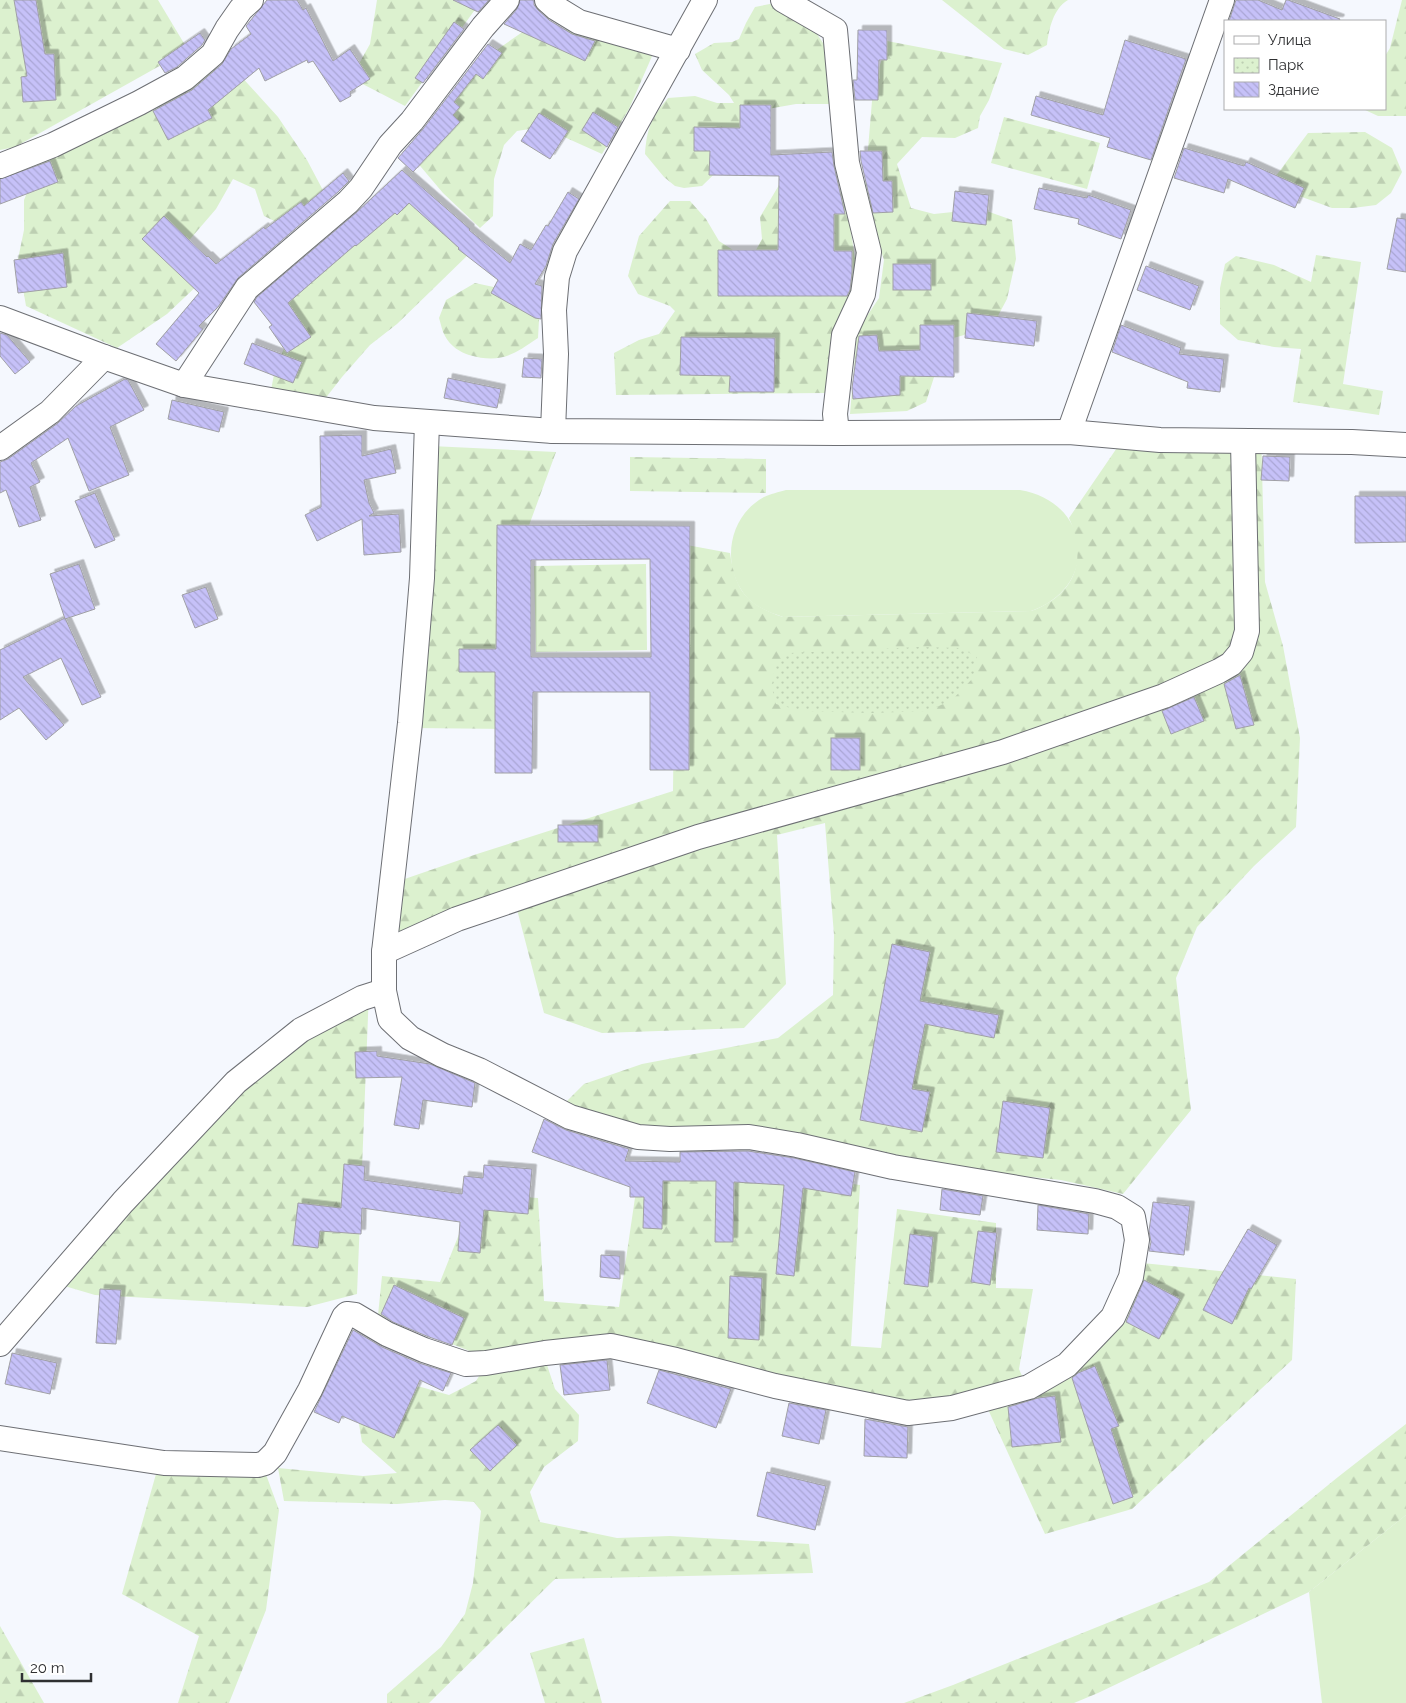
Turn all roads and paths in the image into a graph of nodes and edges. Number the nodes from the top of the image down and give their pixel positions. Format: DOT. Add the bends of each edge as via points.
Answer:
graph roads {
  1 [pos="251,0"];
  2 [pos="508,0"];
  3 [pos="547,0"];
  4 [pos="704,0"];
  5 [pos="783,0"];
  6 [pos="1222,0"];
  7 [pos="678,50"];
  8 [pos="0,166"];
  9 [pos="0,318"];
  10 [pos="104,357"];
  11 [pos="184,385"];
  12 [pos="427,422"];
  13 [pos="553,431"];
  14 [pos="1069,432"];
  15 [pos="837,433"];
  16 [pos="1243,442"];
  17 [pos="1406,445"];
  18 [pos="0,448"];
  19 [pos="384,952"];
  20 [pos="384,992"];
  21 [pos="0,1344"];
  22 [pos="0,1438"];
  1 -- 8 [label="street" via="241,9 213,54 185,78 53,145"];
  2 -- 11 [label="street" via="390,145 361,188 247,288"];
  3 -- 7 [label="street" via="579,22"];
  4 -- 7 [label="street"];
  5 -- 15 [label="street" via="835,30 847,162 870,252 863,294 844,335 835,414"];
  6 -- 14 [label="street"];
  7 -- 13 [label="street" via="565,251 557,277 554,310"];
  9 -- 10 [label="street"];
  10 -- 11 [label="street"];
  10 -- 18 [label="street" via="50,412"];
  11 -- 12 [label="street" via="374,418"];
  12 -- 13 [label="street"];
  12 -- 19 [label="street" via="422,578 410,723"];
  13 -- 15 [label="street"];
  14 -- 15 [label="street"];
  14 -- 16 [label="street" via="1160,440"];
  16 -- 17 [label="street"];
  16 -- 19 [label="street" via="1247,631 1241,652 1231,664 1164,696 1003,752 679,844 457,919"];
  19 -- 20 [label="street"];
  20 -- 21 [label="street" via="362,998 301,1030 236,1082 123,1202"];
  20 -- 22 [label="street" via="390,1019 410,1038 570,1117 638,1137 749,1136 893,1167 1117,1207 1133,1217 1137,1240 1131,1277 1113,1317 1067,1365 1029,1387 952,1408 908,1413 775,1386 611,1346 466,1364 424,1350 348,1314 275,1453 265,1463 164,1462"];
}
